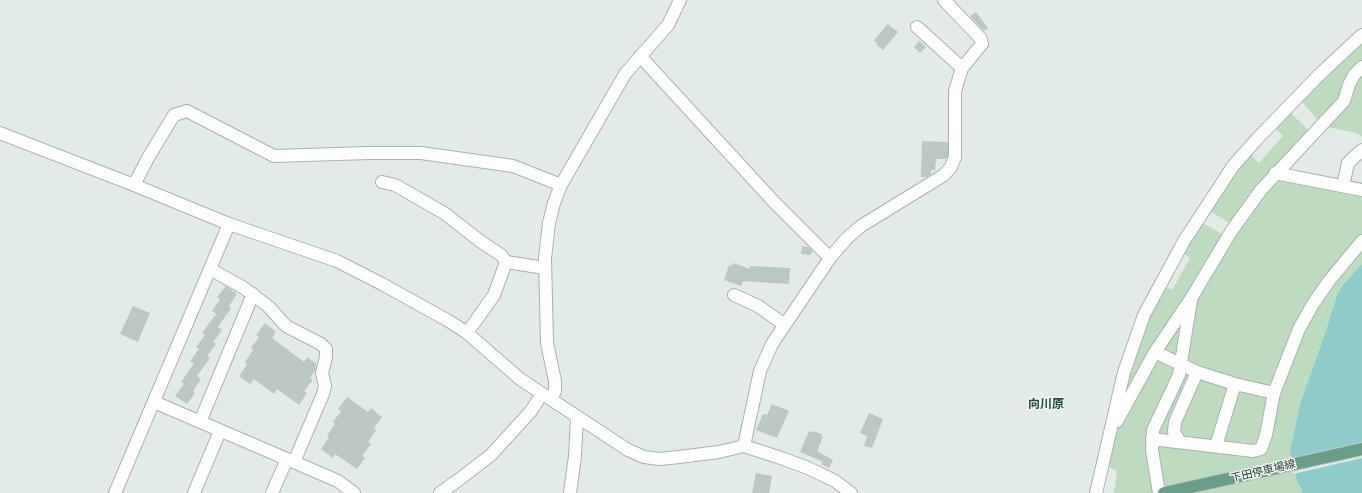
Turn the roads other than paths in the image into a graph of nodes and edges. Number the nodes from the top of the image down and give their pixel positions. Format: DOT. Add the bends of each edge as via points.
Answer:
graph roads {
  1 [pos="680,0"];
  2 [pos="944,0"];
  3 [pos="917,27"];
  4 [pos="1362,35"];
  5 [pos="640,56"];
  6 [pos="962,68"];
  7 [pos="1362,68"];
  8 [pos="0,133"];
  9 [pos="1362,150"];
  10 [pos="1275,173"];
  11 [pos="382,182"];
  12 [pos="134,185"];
  13 [pos="561,185"];
  14 [pos="1343,186"];
  15 [pos="1362,190"];
  16 [pos="229,224"];
  17 [pos="1362,241"];
  18 [pos="830,258"];
  19 [pos="506,262"];
  20 [pos="545,268"];
  21 [pos="210,269"];
  22 [pos="253,294"];
  23 [pos="734,295"];
  24 [pos="1192,297"];
  25 [pos="785,325"];
  26 [pos="467,333"];
  27 [pos="1155,352"];
  28 [pos="1182,365"];
  29 [pos="1197,372"];
  30 [pos="1235,384"];
  31 [pos="1274,393"];
  32 [pos="547,396"];
  33 [pos="154,402"];
  34 [pos="577,417"];
  35 [pos="200,422"];
  36 [pos="220,431"];
  37 [pos="1109,436"];
  38 [pos="1152,439"];
  39 [pos="1180,442"];
  40 [pos="744,446"];
  41 [pos="1216,446"];
  42 [pos="1362,449"];
  43 [pos="291,461"];
  44 [pos="352,492"];
  45 [pos="115,493"];
  46 [pos="194,493"];
  47 [pos="272,493"];
  48 [pos="440,493"];
  49 [pos="570,493"];
  50 [pos="851,493"];
  51 [pos="1096,493"];
  52 [pos="1159,493"];
  53 [pos="1164,493"];
  1 -- 5 [label="street" via="668,25"];
  2 -- 6 [label="street" via="981,39 982,44"];
  3 -- 6 [label="street"];
  4 -- 37 [label="street" via="1252,144 1233,166 1184,241 1144,315 1124,372"];
  5 -- 13 [label="street" via="625,74"];
  5 -- 18 [label="street" via="774,202"];
  6 -- 18 [label="street" via="955,91 955,157 951,167 944,175 862,226 847,238"];
  7 -- 10 [label="street" via="1354,75 1344,100"];
  8 -- 12 [label="street"];
  9 -- 14 [label="street" via="1348,163"];
  10 -- 14 [label="street"];
  10 -- 24 [label="street" via="1232,230"];
  11 -- 19 [label="street" via="395,185 444,212 501,255"];
  12 -- 13 [label="street" via="174,115 187,111 274,156 421,153 513,166"];
  12 -- 16 [label="street"];
  13 -- 20 [label="street" via="549,223"];
  14 -- 15 [label="street"];
  16 -- 21 [label="street"];
  16 -- 26 [label="street" via="337,261"];
  17 -- 31 [label="street" via="1313,304 1299,329"];
  18 -- 25 [label="street"];
  19 -- 20 [label="street"];
  19 -- 26 [label="street" via="494,295"];
  20 -- 32 [label="street" via="547,343 555,381 555,391"];
  21 -- 22 [label="street"];
  21 -- 33 [label="street"];
  22 -- 35 [label="street"];
  22 -- 43 [label="street" via="286,326 326,349 322,373 325,386 323,394"];
  23 -- 25 [label="street" via="758,306"];
  24 -- 27 [label="street"];
  24 -- 28 [label="street"];
  25 -- 40 [label="street" via="772,344 760,371"];
  26 -- 32 [label="street" via="520,379"];
  27 -- 28 [label="street"];
  27 -- 37 [label="street"];
  28 -- 29 [label="street"];
  28 -- 38 [label="street" via="1153,430"];
  29 -- 30 [label="street"];
  29 -- 39 [label="street" via="1176,422 1174,432"];
  30 -- 31 [label="street"];
  30 -- 41 [label="street"];
  31 -- 41 [label="street" via="1261,449 1253,451"];
  32 -- 34 [label="street"];
  32 -- 48 [label="street" via="490,454"];
  33 -- 35 [label="street"];
  33 -- 45 [label="street"];
  34 -- 40 [label="street" via="628,450 644,457 679,457"];
  34 -- 49 [label="street"];
  35 -- 36 [label="street"];
  36 -- 43 [label="street"];
  36 -- 46 [label="street"];
  37 -- 51 [label="street"];
  38 -- 39 [label="street"];
  38 -- 52 [label="street"];
  39 -- 41 [label="street"];
  40 -- 50 [label="street" via="808,468 835,481"];
  42 -- 53 [label="main road, 下田停車場線"];
  43 -- 44 [label="street" via="338,481"];
  43 -- 47 [label="street"];
}
